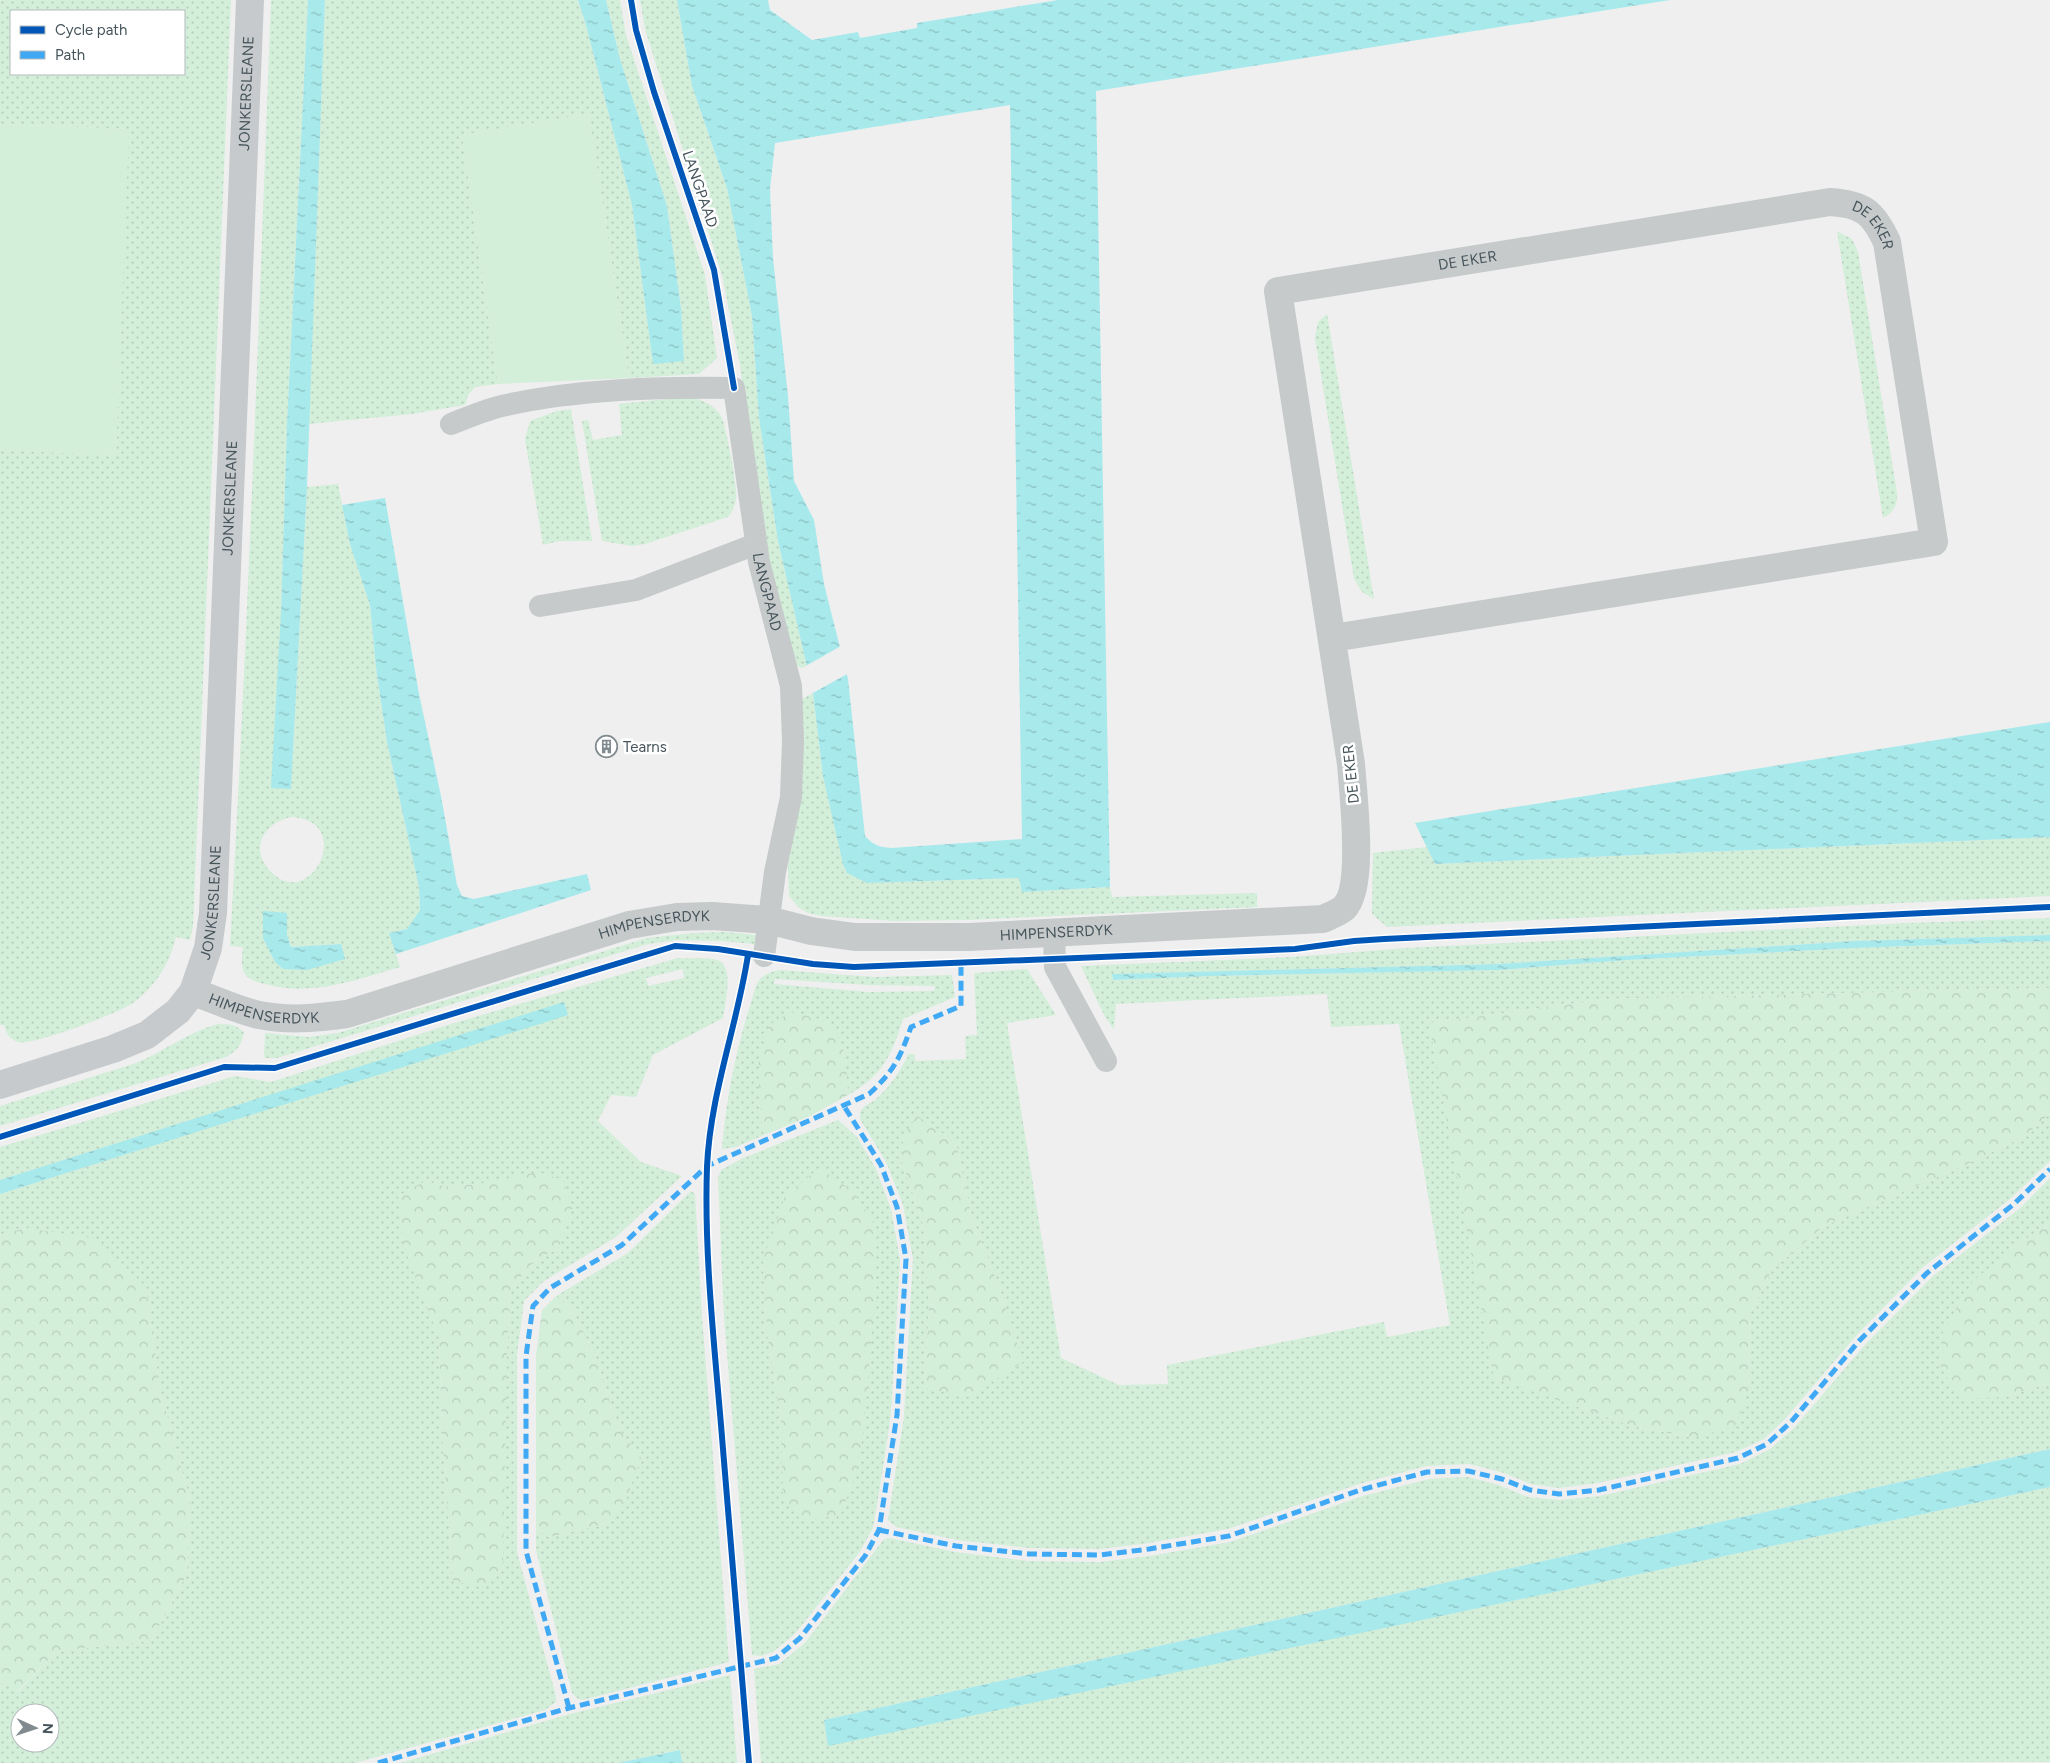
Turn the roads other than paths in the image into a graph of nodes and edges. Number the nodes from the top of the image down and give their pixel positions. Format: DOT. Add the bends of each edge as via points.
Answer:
graph roads {
  1 [pos="250,0"];
  2 [pos="451,424"];
  3 [pos="756,544"];
  4 [pos="540,606"];
  5 [pos="1333,638"];
  6 [pos="1344,908"];
  7 [pos="768,920"];
  8 [pos="1054,933"];
  9 [pos="764,956"];
  10 [pos="193,992"];
  11 [pos="1106,1062"];
  12 [pos="0,1085"];
  1 -- 10 [label="street, JONKERSLEANE" via="213,914 208,948"];
  2 -- 3 [label="lane, LANGPAAD" via="504,405 574,394 671,387 734,388"];
  3 -- 4 [label="lane" via="636,590"];
  3 -- 7 [label="lane, LANGPAAD" via="791,686 793,732 791,797"];
  5 -- 5 [label="street, DE EKER" via="1278,291 1830,202 1849,203 1866,210 1878,224 1887,242 1934,542"];
  5 -- 6 [label="street, DE EKER" via="1351,764 1356,831 1354,889"];
  6 -- 8 [label="street, HIMPENSERDYK" via="1323,919 1299,922"];
  7 -- 8 [label="street, HIMPENSERDYK" via="811,931 855,936 968,937"];
  7 -- 9 [label="lane, LANGPAAD"];
  7 -- 10 [label="street, HIMPENSERDYK" via="677,917 629,925 347,1014 318,1018 291,1019 257,1014"];
  8 -- 11 [label="lane" via="1055,967"];
  10 -- 12 [label="street, HIMPENSERDYK" via="178,1011 147,1034 113,1049"];
}
